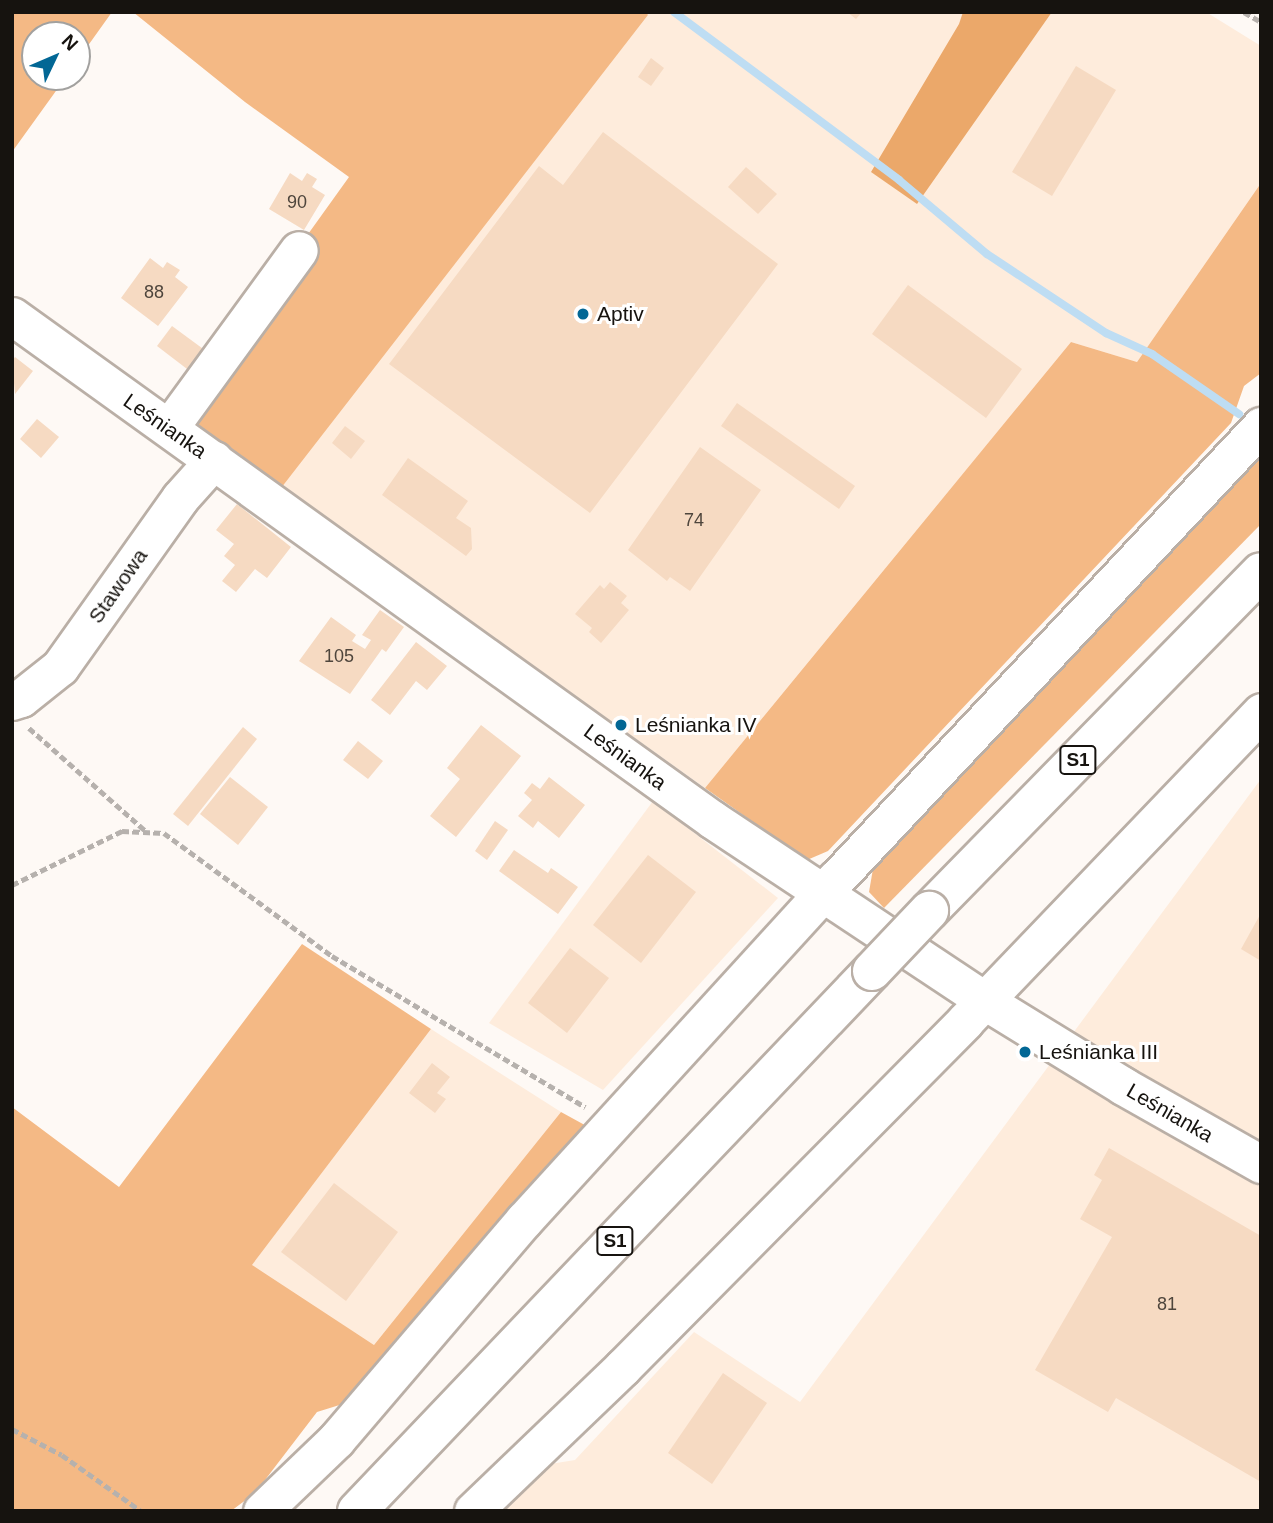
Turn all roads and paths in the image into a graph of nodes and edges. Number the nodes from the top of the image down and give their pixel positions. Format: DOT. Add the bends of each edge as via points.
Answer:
graph roads {
  1 [pos="1244,12"];
  2 [pos="1261,22"];
  3 [pos="299,250"];
  4 [pos="12,316"];
  5 [pos="1261,426"];
  6 [pos="169,428"];
  7 [pos="214,460"];
  8 [pos="1261,572"];
  9 [pos="1261,579"];
  10 [pos="1227,609"];
  11 [pos="18,712"];
  12 [pos="1261,712"];
  13 [pos="148,832"];
  14 [pos="12,885"];
  15 [pos="824,893"];
  16 [pos="985,1001"];
  17 [pos="612,1125"];
  18 [pos="1261,1164"];
  19 [pos="12,1429"];
  20 [pos="141,1511"];
  21 [pos="262,1511"];
  22 [pos="357,1511"];
  23 [pos="473,1511"];
  1 -- 2 [label="path"];
  3 -- 6 [label="street"];
  4 -- 6 [label="street, Leśnianka"];
  5 -- 15 [label="street"];
  6 -- 7 [label="street, Leśnianka"];
  7 -- 11 [label="street, Stawowa" via="180,498 60,667 20,698"];
  7 -- 15 [label="street, Leśnianka" via="686,801"];
  8 -- 10 [label="highway, S1"];
  9 -- 10 [label="highway, S1"];
  10 -- 22 [label="highway, S1, bridge" via="929,911"];
  11 -- 13 [label="path"];
  12 -- 16 [label="street"];
  13 -- 14 [label="path" via="122,831"];
  13 -- 17 [label="path" via="164,833 342,962"];
  15 -- 16 [label="street, Leśnianka"];
  15 -- 17 [label="street"];
  16 -- 18 [label="street, Leśnianka"];
  16 -- 23 [label="street" via="631,1359"];
  17 -- 21 [label="street" via="524,1220 336,1440"];
  19 -- 20 [label="path" via="62,1455"];
}
